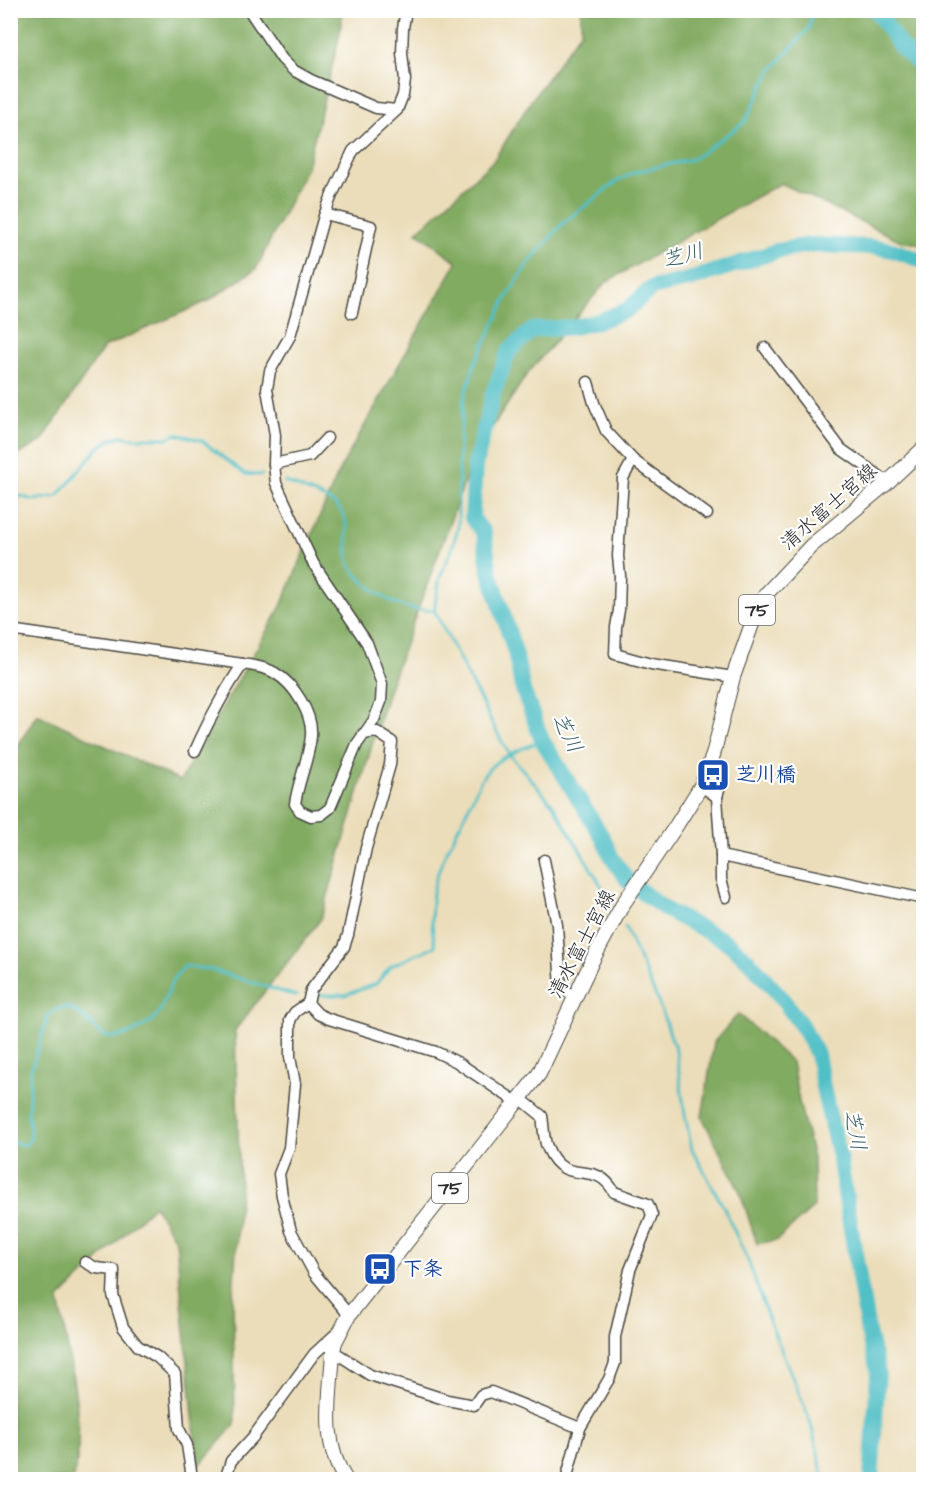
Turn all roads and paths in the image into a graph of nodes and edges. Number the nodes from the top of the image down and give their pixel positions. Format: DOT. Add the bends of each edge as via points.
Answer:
graph roads {
  1 [pos="249,10"];
  2 [pos="406,10"];
  3 [pos="397,110"];
  4 [pos="325,214"];
  5 [pos="352,313"];
  6 [pos="765,348"];
  7 [pos="588,382"];
  8 [pos="327,438"];
  9 [pos="924,448"];
  10 [pos="633,460"];
  11 [pos="273,464"];
  12 [pos="888,482"];
  13 [pos="708,514"];
  14 [pos="10,630"];
  15 [pos="243,664"];
  16 [pos="733,677"];
  17 [pos="363,734"];
  18 [pos="195,751"];
  19 [pos="718,771"];
  20 [pos="700,786"];
  21 [pos="717,797"];
  22 [pos="721,856"];
  23 [pos="544,860"];
  24 [pos="726,897"];
  25 [pos="924,899"];
  26 [pos="575,996"];
  27 [pos="308,1003"];
  28 [pos="520,1101"];
  29 [pos="85,1262"];
  30 [pos="349,1315"];
  31 [pos="341,1329"];
  32 [pos="333,1351"];
  33 [pos="580,1428"];
  34 [pos="189,1479"];
  35 [pos="225,1479"];
  36 [pos="346,1479"];
  37 [pos="566,1479"];
  1 -- 3 [label="street" via="293,70 376,108"];
  2 -- 3 [label="street" via="402,53 405,81"];
  3 -- 4 [label="street" via="353,151"];
  4 -- 5 [label="street" via="371,226"];
  4 -- 11 [label="street" via="290,336 268,380 275,435"];
  6 -- 12 [label="street" via="841,450"];
  7 -- 10 [label="street" via="606,431"];
  8 -- 11 [label="street" via="310,456"];
  9 -- 12 [label="main road, 清水富士宮線 / 75"];
  10 -- 13 [label="street"];
  10 -- 16 [label="street" via="623,478 615,654"];
  11 -- 17 [label="street" via="276,483 313,563 368,643 382,684 381,702"];
  12 -- 16 [label="main road, 清水富士宮線 / 75" via="811,546 766,594"];
  14 -- 15 [label="street"];
  15 -- 17 [label="street" via="273,671 306,710 311,737 295,804 300,811 311,816 330,808"];
  15 -- 18 [label="street"];
  16 -- 20 [label="main road, 清水富士宮線 / 75" via="713,755"];
  17 -- 27 [label="street" via="377,732 392,742 390,765 344,947 311,990"];
  19 -- 21 [label="street"];
  20 -- 21 [label="street"];
  20 -- 26 [label="main road, 清水富士宮線 / 75" via="623,904"];
  21 -- 22 [label="street"];
  22 -- 24 [label="street"];
  22 -- 25 [label="street"];
  23 -- 26 [label="street" via="557,925 561,987"];
  26 -- 28 [label="main road, 清水富士宮線 / 75" via="539,1074"];
  27 -- 28 [label="street" via="329,1019 436,1052"];
  27 -- 30 [label="street" via="290,1020 295,1084 289,1148 279,1174 291,1231 314,1273"];
  28 -- 30 [label="main road, 清水富士宮線 / 75"];
  28 -- 33 [label="street" via="542,1116 547,1147 559,1167 608,1181 614,1192 648,1204 652,1215 630,1270 615,1337 615,1363"];
  29 -- 34 [label="street" via="114,1270 113,1294 123,1327 138,1346 175,1374 179,1429 187,1444"];
  30 -- 31 [label="main road, 清水富士宮線 / 75"];
  31 -- 32 [label="main road, 清水富士宮線 / 75"];
  31 -- 35 [label="street" via="314,1354 231,1461"];
  32 -- 33 [label="street" via="370,1375 447,1400 474,1405 481,1395 491,1392"];
  32 -- 36 [label="main road, 清水富士宮線 / 75" via="329,1440 334,1459"];
  33 -- 37 [label="street"];
}
